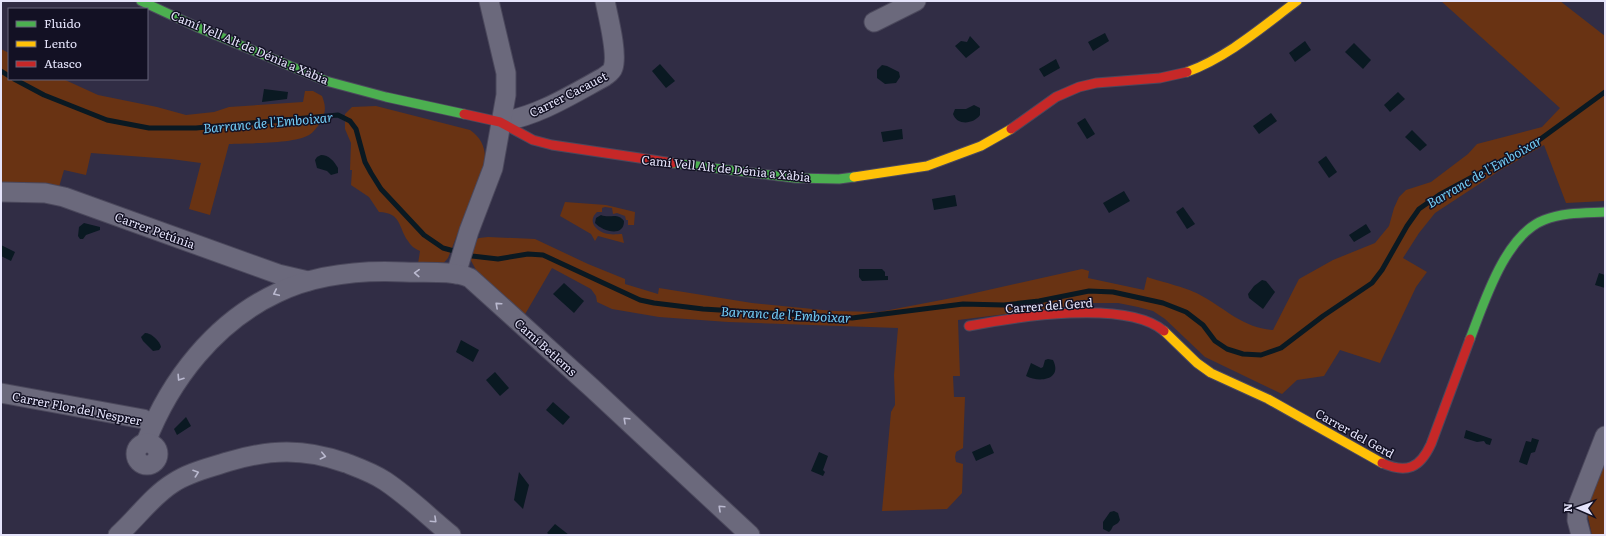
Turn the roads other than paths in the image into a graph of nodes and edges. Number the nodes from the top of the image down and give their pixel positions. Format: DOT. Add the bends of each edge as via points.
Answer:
graph roads {
  1 [pos="141,1"];
  2 [pos="489,1"];
  3 [pos="605,1"];
  4 [pos="916,1"];
  5 [pos="1297,1"];
  6 [pos="874,22"];
  7 [pos="500,122"];
  8 [pos="1,192"];
  9 [pos="1605,212"];
  10 [pos="456,274"];
  11 [pos="308,282"];
  12 [pos="969,326"];
  13 [pos="1,393"];
  14 [pos="153,424"];
  15 [pos="1605,436"];
  16 [pos="162,491"];
  17 [pos="118,535"];
  18 [pos="451,535"];
  19 [pos="750,535"];
  20 [pos="1581,535"];
  1 -- 7 [label="street, Camí Vell Alt de Dénia a Xàbia" via="326,81"];
  2 -- 7 [label="street" via="506,73 506,95"];
  3 -- 7 [label="street, Carrer Cacauet" via="614,53 612,71 540,111"];
  4 -- 6 [label="street"];
  5 -- 7 [label="street, Camí Vell Alt de Dénia a Xàbia" via="1227,53 1200,68 1160,78 1079,86 981,146 927,166 874,176 839,179 795,178 643,159 552,145 533,140"];
  7 -- 10 [label="street" via="493,168"];
  8 -- 11 [label="street, Carrer Petúnia" via="45,193 64,197 278,274"];
  9 -- 12 [label="street, Carrer del Gerd" via="1574,213 1546,219 1521,235 1490,290 1426,453 1417,465 1405,468 1393,468 1254,392 1206,370 1168,334 1151,322 1114,314 1075,313 995,320"];
  10 -- 11 [label="street, one-way" via="367,271"];
  19 -- 10 [label="street, Camí Betlems, one-way" via="470,278"];
  11 -- 14 [label="street, one-way" via="268,297 225,327 203,347 188,366"];
  13 -- 14 [label="street, Carrer Flor del Nesprer" via="143,419"];
  14 -- 16 [label="street" via="146,442 140,445 136,455 138,461 144,465 151,464"];
  15 -- 20 [label="street" via="1578,504 1577,520"];
  16 -- 17 [label="street"];
  16 -- 18 [label="street, one-way" via="183,477 244,457 278,452 311,453 355,466 384,480"];
}
